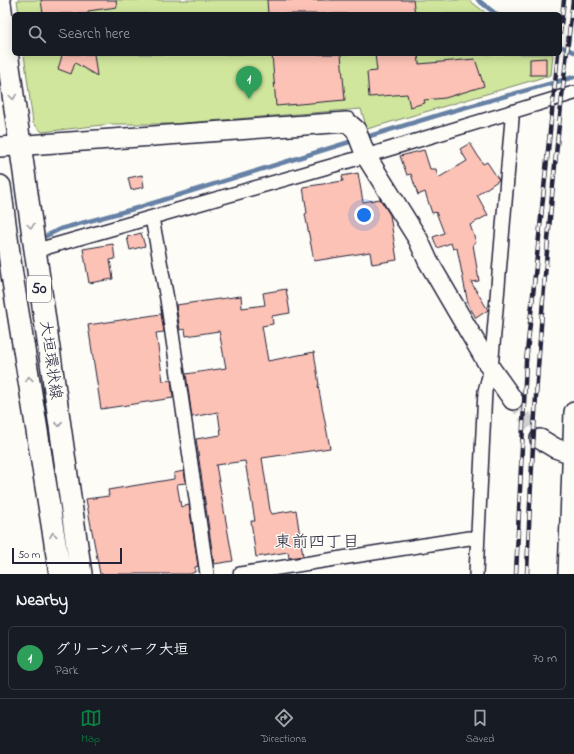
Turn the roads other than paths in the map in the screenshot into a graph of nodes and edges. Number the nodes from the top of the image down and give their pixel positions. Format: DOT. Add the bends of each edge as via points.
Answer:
graph roads {
  1 [pos="0,3"];
  2 [pos="574,93"];
  3 [pos="510,112"];
  4 [pos="10,146"];
  5 [pos="365,152"];
  6 [pos="0,186"];
  7 [pos="152,218"];
  8 [pos="34,251"];
  9 [pos="6,276"];
  10 [pos="491,368"];
  11 [pos="513,400"];
  12 [pos="574,412"];
  13 [pos="540,439"];
  14 [pos="572,454"];
  15 [pos="477,540"];
  16 [pos="60,574"];
  17 [pos="81,574"];
  18 [pos="207,574"];
  19 [pos="240,574"];
  20 [pos="476,574"];
  21 [pos="568,574"];
  1 -- 4 [label="main road, 大垣環状線 / 50, one-way"];
  2 -- 3 [label="street"];
  3 -- 5 [label="street"];
  3 -- 10 [label="street" via="512,119"];
  4 -- 5 [label="street" via="347,122 356,130"];
  4 -- 8 [label="main road, 大垣環状線 / 50, one-way"];
  5 -- 7 [label="street"];
  5 -- 10 [label="street"];
  6 -- 9 [label="main road, 大垣環状線 / 50"];
  7 -- 8 [label="street"];
  7 -- 18 [label="street" via="167,299"];
  8 -- 17 [label="main road, 大垣環状線 / 50, one-way"];
  16 -- 9 [label="main road, 大垣環状線 / 50, one-way"];
  10 -- 11 [label="street"];
  10 -- 15 [label="street" via="485,391"];
  12 -- 14 [label="street"];
  13 -- 14 [label="street"];
  14 -- 21 [label="street"];
  15 -- 19 [label="street" via="469,538"];
  15 -- 20 [label="street"];
}
